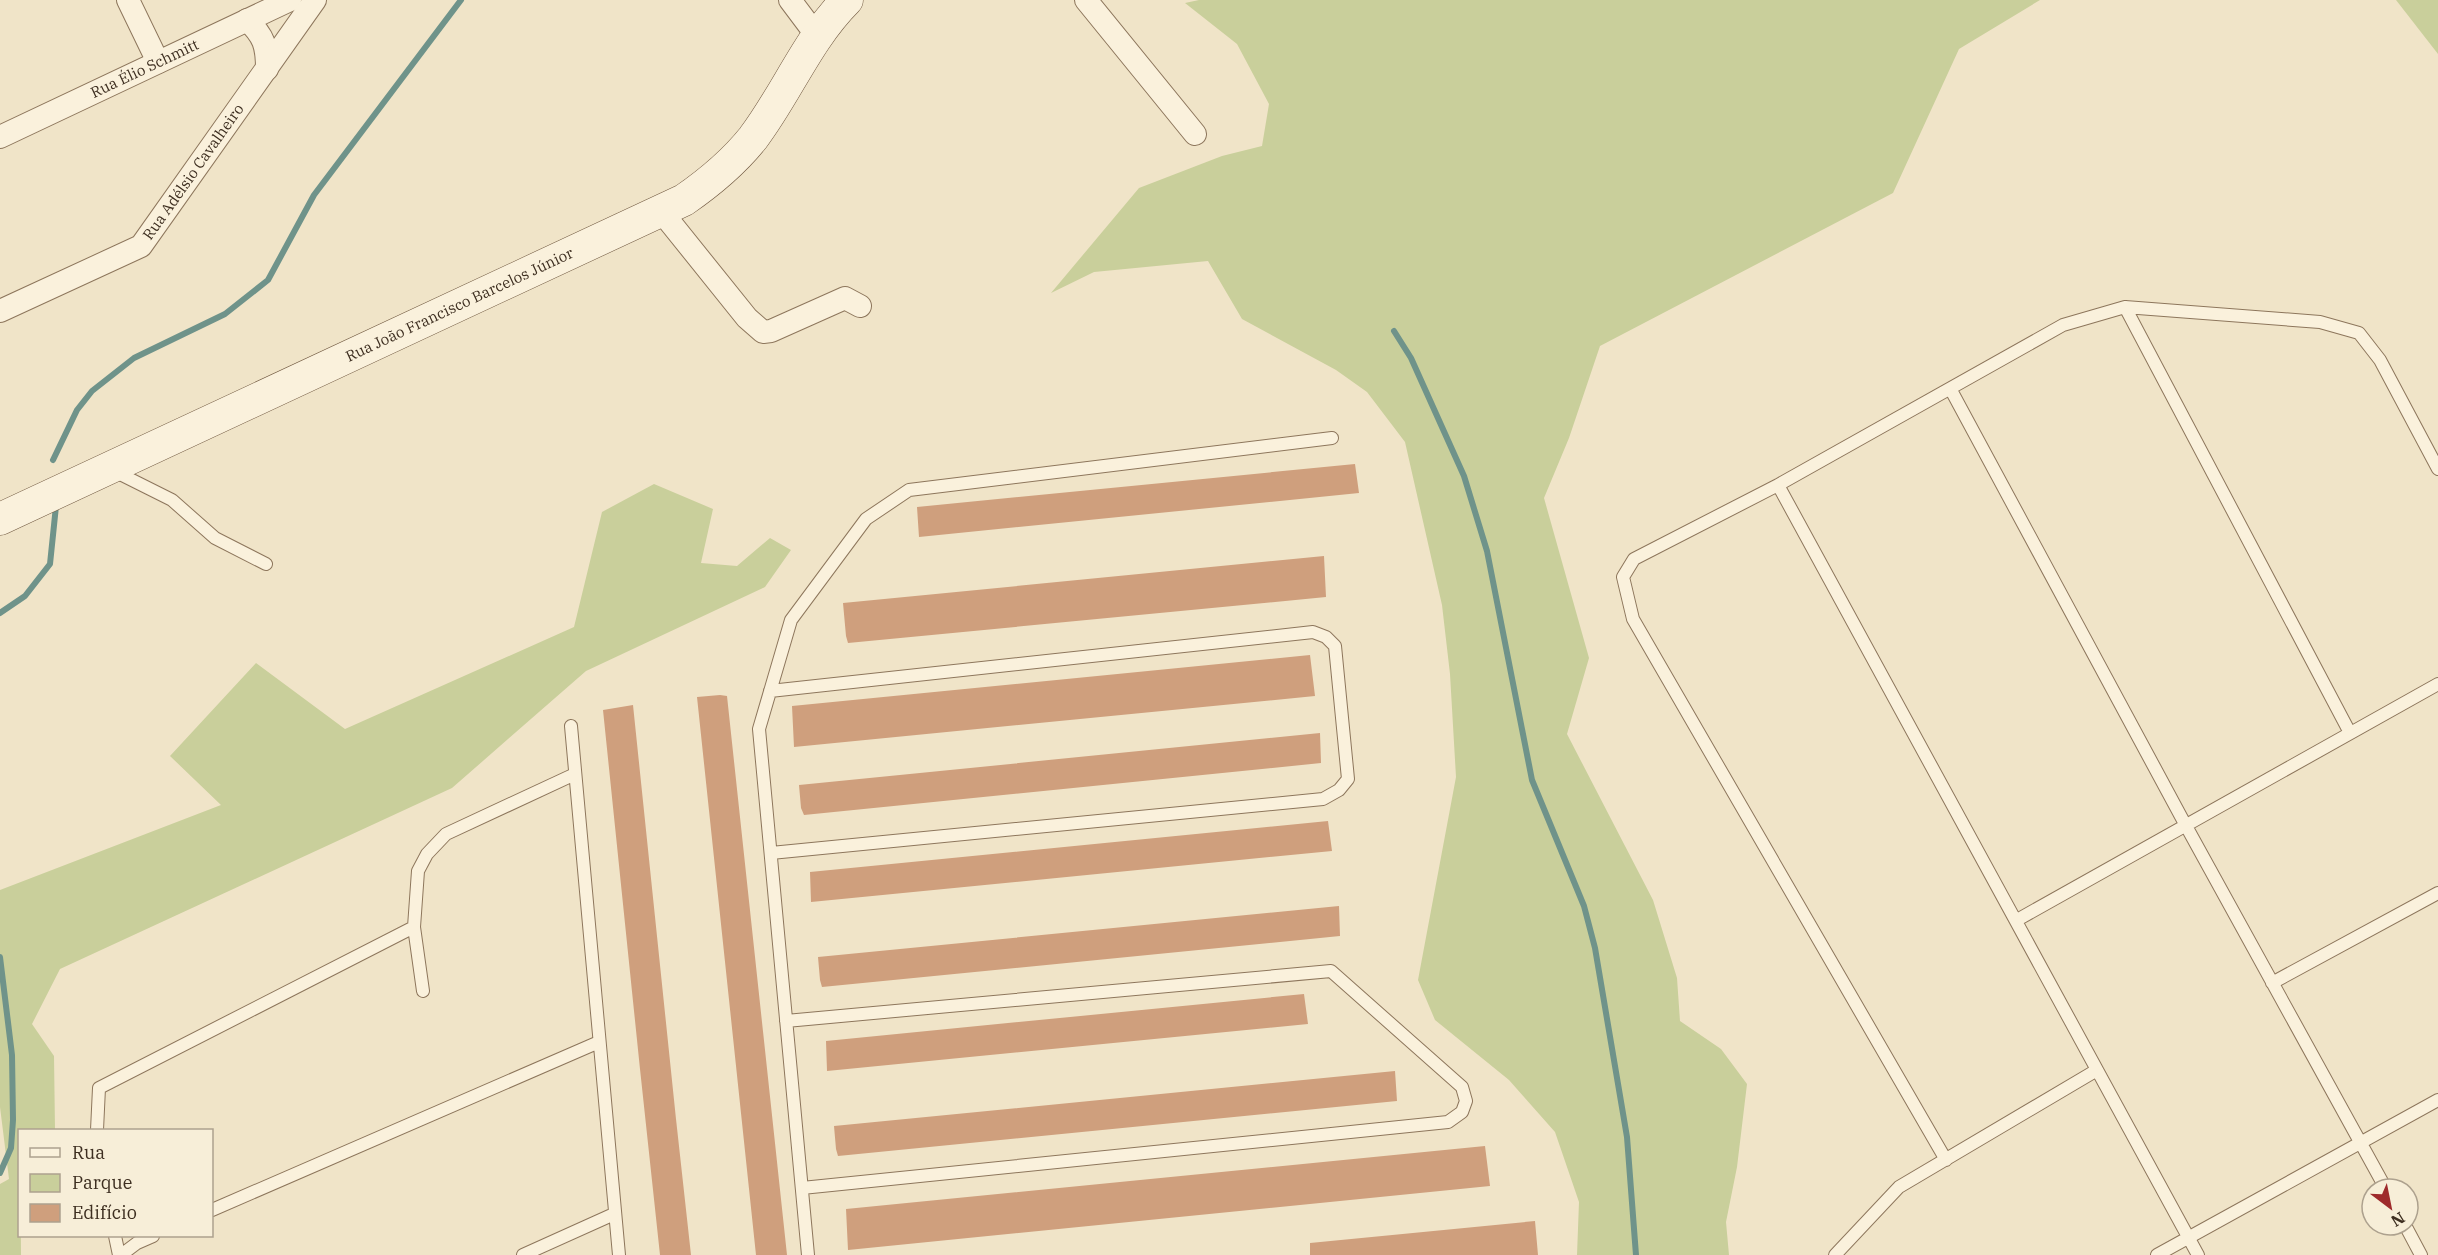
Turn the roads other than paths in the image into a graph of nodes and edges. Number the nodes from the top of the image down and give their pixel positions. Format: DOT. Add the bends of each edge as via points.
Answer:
graph roads {
  1 [pos="128,0"];
  2 [pos="290,0"];
  3 [pos="315,0"];
  4 [pos="790,0"];
  5 [pos="847,0"];
  6 [pos="1093,3"];
  7 [pos="247,20"];
  8 [pos="817,36"];
  9 [pos="158,62"];
  10 [pos="267,69"];
  11 [pos="1195,134"];
  12 [pos="0,137"];
  13 [pos="661,211"];
  14 [pos="860,306"];
  15 [pos="2125,307"];
  16 [pos="0,311"];
  17 [pos="1951,390"];
  18 [pos="1332,438"];
  19 [pos="110,469"];
  20 [pos="2438,469"];
  21 [pos="1778,485"];
  22 [pos="0,519"];
  23 [pos="266,564"];
  24 [pos="2438,684"];
  25 [pos="770,691"];
  26 [pos="571,726"];
  27 [pos="2349,731"];
  28 [pos="575,774"];
  29 [pos="2185,824"];
  30 [pos="771,853"];
  31 [pos="2438,893"];
  32 [pos="2017,920"];
  33 [pos="414,927"];
  34 [pos="2272,983"];
  35 [pos="423,991"];
  36 [pos="786,1021"];
  37 [pos="599,1042"];
  38 [pos="2097,1070"];
  39 [pos="2438,1100"];
  40 [pos="97,1129"];
  41 [pos="2361,1143"];
  42 [pos="1946,1160"];
  43 [pos="2379,1177"];
  44 [pos="802,1188"];
  45 [pos="213,1210"];
  46 [pos="614,1214"];
  47 [pos="115,1237"];
  48 [pos="151,1237"];
  49 [pos="2188,1237"];
  50 [pos="2411,1237"];
  51 [pos="120,1255"];
  52 [pos="523,1255"];
  53 [pos="619,1255"];
  54 [pos="808,1255"];
  55 [pos="1835,1255"];
  56 [pos="2157,1255"];
  57 [pos="2198,1255"];
  58 [pos="2421,1255"];
  1 -- 9 [label="street"];
  2 -- 7 [label="street, Rua Élio Schmitt"];
  3 -- 10 [label="street, Rua Adélsio Cavalheiro"];
  4 -- 8 [label="street"];
  5 -- 8 [label="street, Rua João Francisco Barcelos Júnior"];
  6 -- 11 [label="street"];
  7 -- 9 [label="street, Rua Élio Schmitt"];
  7 -- 10 [label="street" via="261,33 267,47"];
  8 -- 13 [label="street, Rua João Francisco Barcelos Júnior" via="766,119 733,161 684,200"];
  9 -- 12 [label="street, Rua Élio Schmitt"];
  10 -- 16 [label="street, Rua Adélsio Cavalheiro" via="141,246"];
  13 -- 14 [label="street" via="762,332 845,298"];
  13 -- 19 [label="street, Rua João Francisco Barcelos Júnior"];
  15 -- 17 [label="lane" via="2063,325"];
  15 -- 20 [label="lane" via="2320,322 2359,333 2379,360"];
  15 -- 27 [label="lane"];
  17 -- 21 [label="lane"];
  17 -- 29 [label="lane"];
  18 -- 25 [label="lane" via="909,490 866,519 791,620"];
  19 -- 22 [label="street, Rua João Francisco Barcelos Júnior"];
  19 -- 23 [label="lane" via="172,500 214,538"];
  21 -- 32 [label="lane"];
  21 -- 42 [label="lane" via="1634,559 1623,577 1633,619"];
  24 -- 27 [label="lane"];
  25 -- 30 [label="lane" via="759,729"];
  25 -- 30 [label="lane" via="1313,632 1335,646 1348,778 1340,790 1323,799"];
  26 -- 28 [label="lane"];
  27 -- 29 [label="lane"];
  28 -- 33 [label="lane" via="446,834 417,871"];
  28 -- 37 [label="lane"];
  29 -- 32 [label="lane"];
  29 -- 34 [label="lane"];
  30 -- 36 [label="lane"];
  31 -- 34 [label="lane"];
  32 -- 38 [label="lane"];
  33 -- 35 [label="lane"];
  33 -- 40 [label="lane" via="99,1088"];
  34 -- 41 [label="lane"];
  36 -- 44 [label="lane"];
  36 -- 44 [label="lane" via="1331,971 1462,1087 1466,1101 1462,1112 1448,1122"];
  37 -- 45 [label="lane"];
  37 -- 46 [label="lane"];
  38 -- 42 [label="lane"];
  38 -- 49 [label="lane"];
  39 -- 41 [label="lane"];
  41 -- 43 [label="lane"];
  41 -- 49 [label="lane"];
  42 -- 55 [label="lane" via="1899,1187"];
  44 -- 54 [label="lane"];
  46 -- 52 [label="lane"];
  46 -- 53 [label="lane"];
  47 -- 51 [label="lane"];
  48 -- 51 [label="lane"];
  49 -- 56 [label="lane"];
  49 -- 57 [label="lane"];
  50 -- 58 [label="lane"];
}
